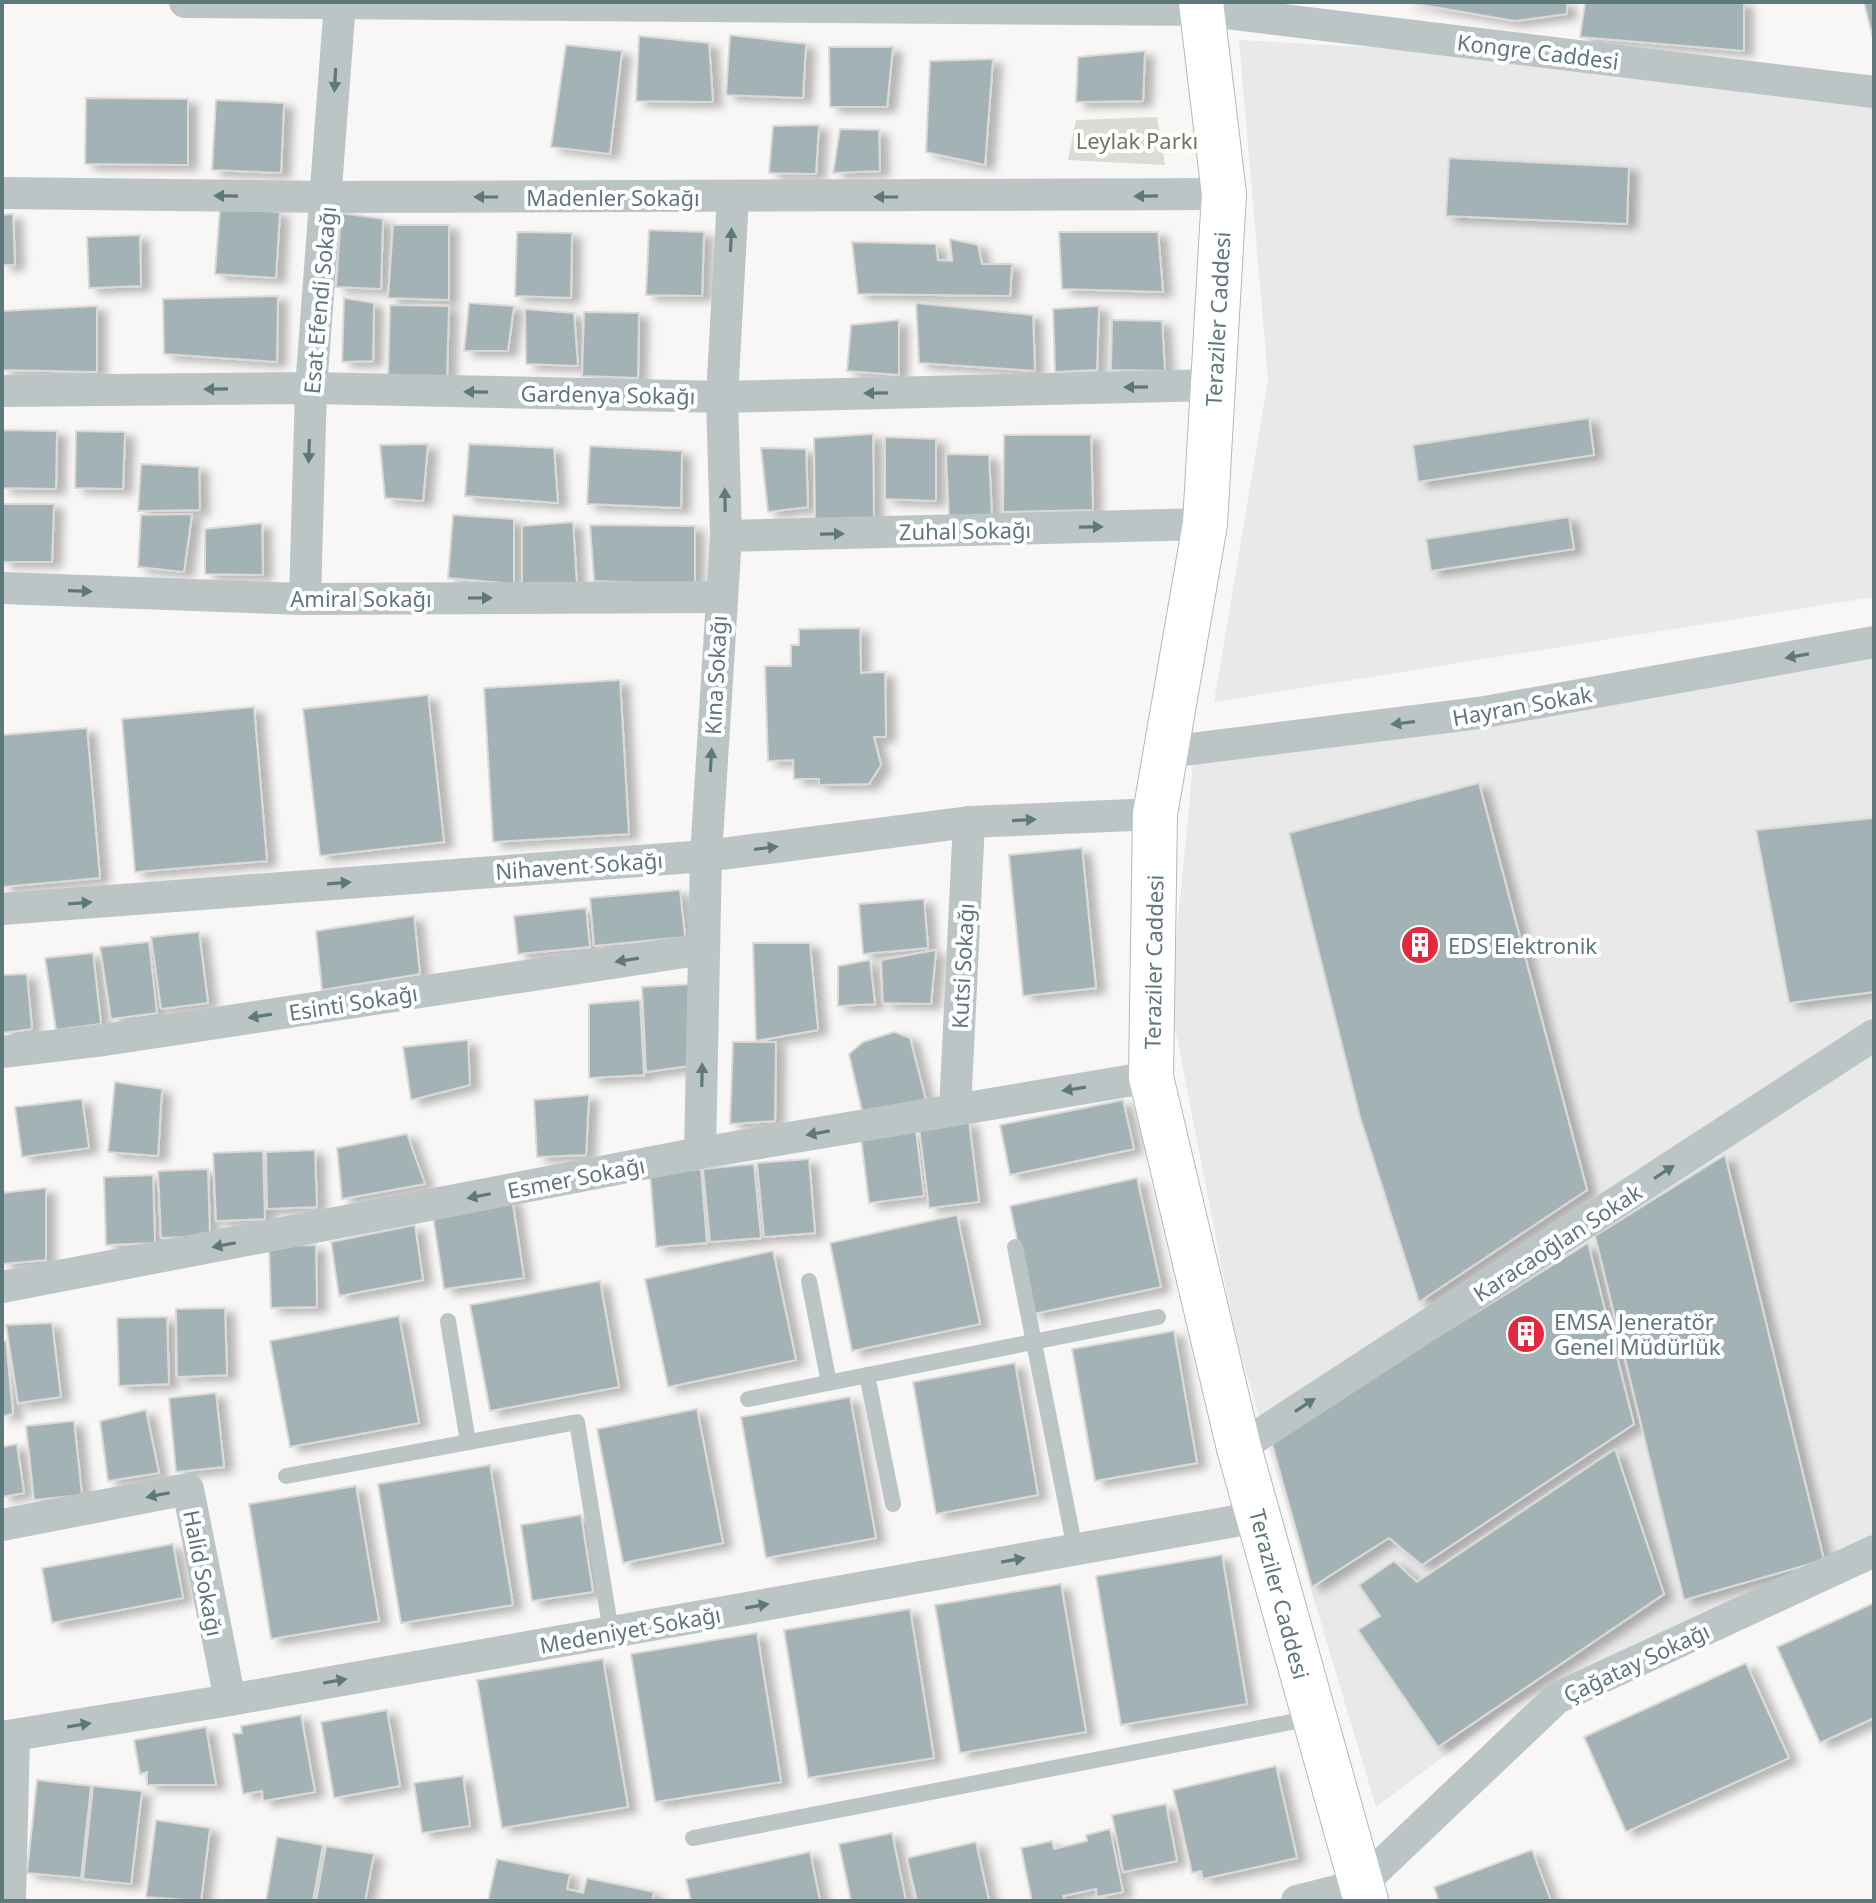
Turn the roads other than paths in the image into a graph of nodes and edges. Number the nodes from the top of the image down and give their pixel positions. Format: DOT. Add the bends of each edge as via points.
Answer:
graph roads {
  1 [pos="185,2"];
  2 [pos="340,3"];
  3 [pos="1202,6"];
  4 [pos="1874,92"];
  5 [pos="2,193"];
  6 [pos="1224,194"];
  7 [pos="328,197"];
  8 [pos="733,197"];
  9 [pos="1214,385"];
  10 [pos="311,388"];
  11 [pos="2,391"];
  12 [pos="722,397"];
  13 [pos="1205,524"];
  14 [pos="726,536"];
  15 [pos="2,588"];
  16 [pos="719,597"];
  17 [pos="305,599"];
  18 [pos="1874,642"];
  19 [pos="1168,752"];
  20 [pos="1155,814"];
  21 [pos="969,822"];
  22 [pos="706,856"];
  23 [pos="2,909"];
  24 [pos="704,949"];
  25 [pos="1874,1035"];
  26 [pos="2,1052"];
  27 [pos="1151,1077"];
  28 [pos="955,1109"];
  29 [pos="700,1153"];
  30 [pos="1015,1247"];
  31 [pos="809,1281"];
  32 [pos="2,1287"];
  33 [pos="1158,1317"];
  34 [pos="448,1321"];
  35 [pos="1034,1342"];
  36 [pos="867,1375"];
  37 [pos="829,1383"];
  38 [pos="748,1399"];
  39 [pos="468,1442"];
  40 [pos="1239,1448"];
  41 [pos="286,1476"];
  42 [pos="893,1504"];
  43 [pos="1258,1517"];
  44 [pos="2,1525"];
  45 [pos="1075,1549"];
  46 [pos="1874,1551"];
  47 [pos="611,1632"];
  48 [pos="230,1700"];
  49 [pos="1314,1718"];
  50 [pos="8,1736"];
  51 [pos="693,1838"];
  52 [pos="1363,1893"];
  53 [pos="10,1901"];
  54 [pos="1297,1901"];
  1 -- 2 [label="street, Kongre Caddesi"];
  2 -- 3 [label="street, Kongre Caddesi"];
  2 -- 7 [label="street, Esat Efendi Sokağı, one-way"];
  3 -- 4 [label="street, Kongre Caddesi"];
  3 -- 6 [label="main road, Teraziler Caddesi"];
  7 -- 5 [label="street, Madenler Sokağı, one-way"];
  6 -- 8 [label="street, Madenler Sokağı, one-way"];
  6 -- 9 [label="main road, Teraziler Caddesi"];
  8 -- 7 [label="street, Madenler Sokağı, one-way"];
  7 -- 10 [label="street, Esat Efendi Sokağı"];
  12 -- 8 [label="street, Kına Sokağı, one-way"];
  9 -- 12 [label="street, Gardenya Sokağı, one-way"];
  9 -- 13 [label="main road, Teraziler Caddesi"];
  10 -- 11 [label="street, Gardenya Sokağı, one-way"];
  12 -- 10 [label="street, Gardenya Sokağı, one-way"];
  10 -- 17 [label="street, Esat Efendi Sokağı, one-way"];
  14 -- 12 [label="street, Kına Sokağı, one-way"];
  14 -- 13 [label="street, Zuhal Sokağı, one-way"];
  13 -- 19 [label="main road, Teraziler Caddesi"];
  14 -- 16 [label="street, Kına Sokağı"];
  15 -- 17 [label="street, Amiral Sokağı, one-way"];
  17 -- 16 [label="street, Amiral Sokağı, one-way"];
  22 -- 16 [label="street, Kına Sokağı, one-way"];
  18 -- 19 [label="street, Hayran Sokak, one-way" via="1479,713"];
  19 -- 20 [label="main road, Teraziler Caddesi"];
  21 -- 20 [label="street, Nihavent Sokağı, one-way"];
  20 -- 27 [label="main road, Teraziler Caddesi"];
  22 -- 21 [label="street, Nihavent Sokağı, one-way"];
  21 -- 28 [label="street, Kutsi Sokağı"];
  23 -- 22 [label="street, Nihavent Sokağı, one-way"];
  22 -- 24 [label="street, Kına Sokağı"];
  24 -- 26 [label="street, Esinti Sokağı, one-way"];
  29 -- 24 [label="street, Kına Sokağı, one-way"];
  40 -- 25 [label="street, Karacaoğlan Sokak, one-way"];
  27 -- 28 [label="street, Esmer Sokağı, one-way"];
  27 -- 40 [label="main road, Teraziler Caddesi"];
  28 -- 29 [label="street, Esmer Sokağı, one-way"];
  29 -- 32 [label="street, Esmer Sokağı, one-way"];
  30 -- 35 [label="lane"];
  31 -- 37 [label="lane"];
  33 -- 35 [label="lane"];
  34 -- 39 [label="lane"];
  35 -- 36 [label="lane"];
  35 -- 45 [label="lane"];
  36 -- 37 [label="lane"];
  36 -- 42 [label="lane"];
  37 -- 38 [label="lane"];
  39 -- 41 [label="lane"];
  39 -- 47 [label="lane" via="577,1422"];
  40 -- 43 [label="main road, Teraziler Caddesi"];
  43 -- 45 [label="street, Medeniyet Sokağı"];
  43 -- 49 [label="main road, Teraziler Caddesi"];
  48 -- 44 [label="street, Halid Sokağı, one-way" via="188,1489"];
  47 -- 45 [label="street, Medeniyet Sokağı, one-way"];
  46 -- 52 [label="street, Çağatay Sokağı" via="1557,1698"];
  48 -- 47 [label="street, Medeniyet Sokağı, one-way"];
  50 -- 48 [label="street, Medeniyet Sokağı, one-way"];
  49 -- 51 [label="lane"];
  49 -- 52 [label="main road, Teraziler Caddesi"];
  50 -- 53 [label="street"];
  52 -- 54 [label="street"];
}
